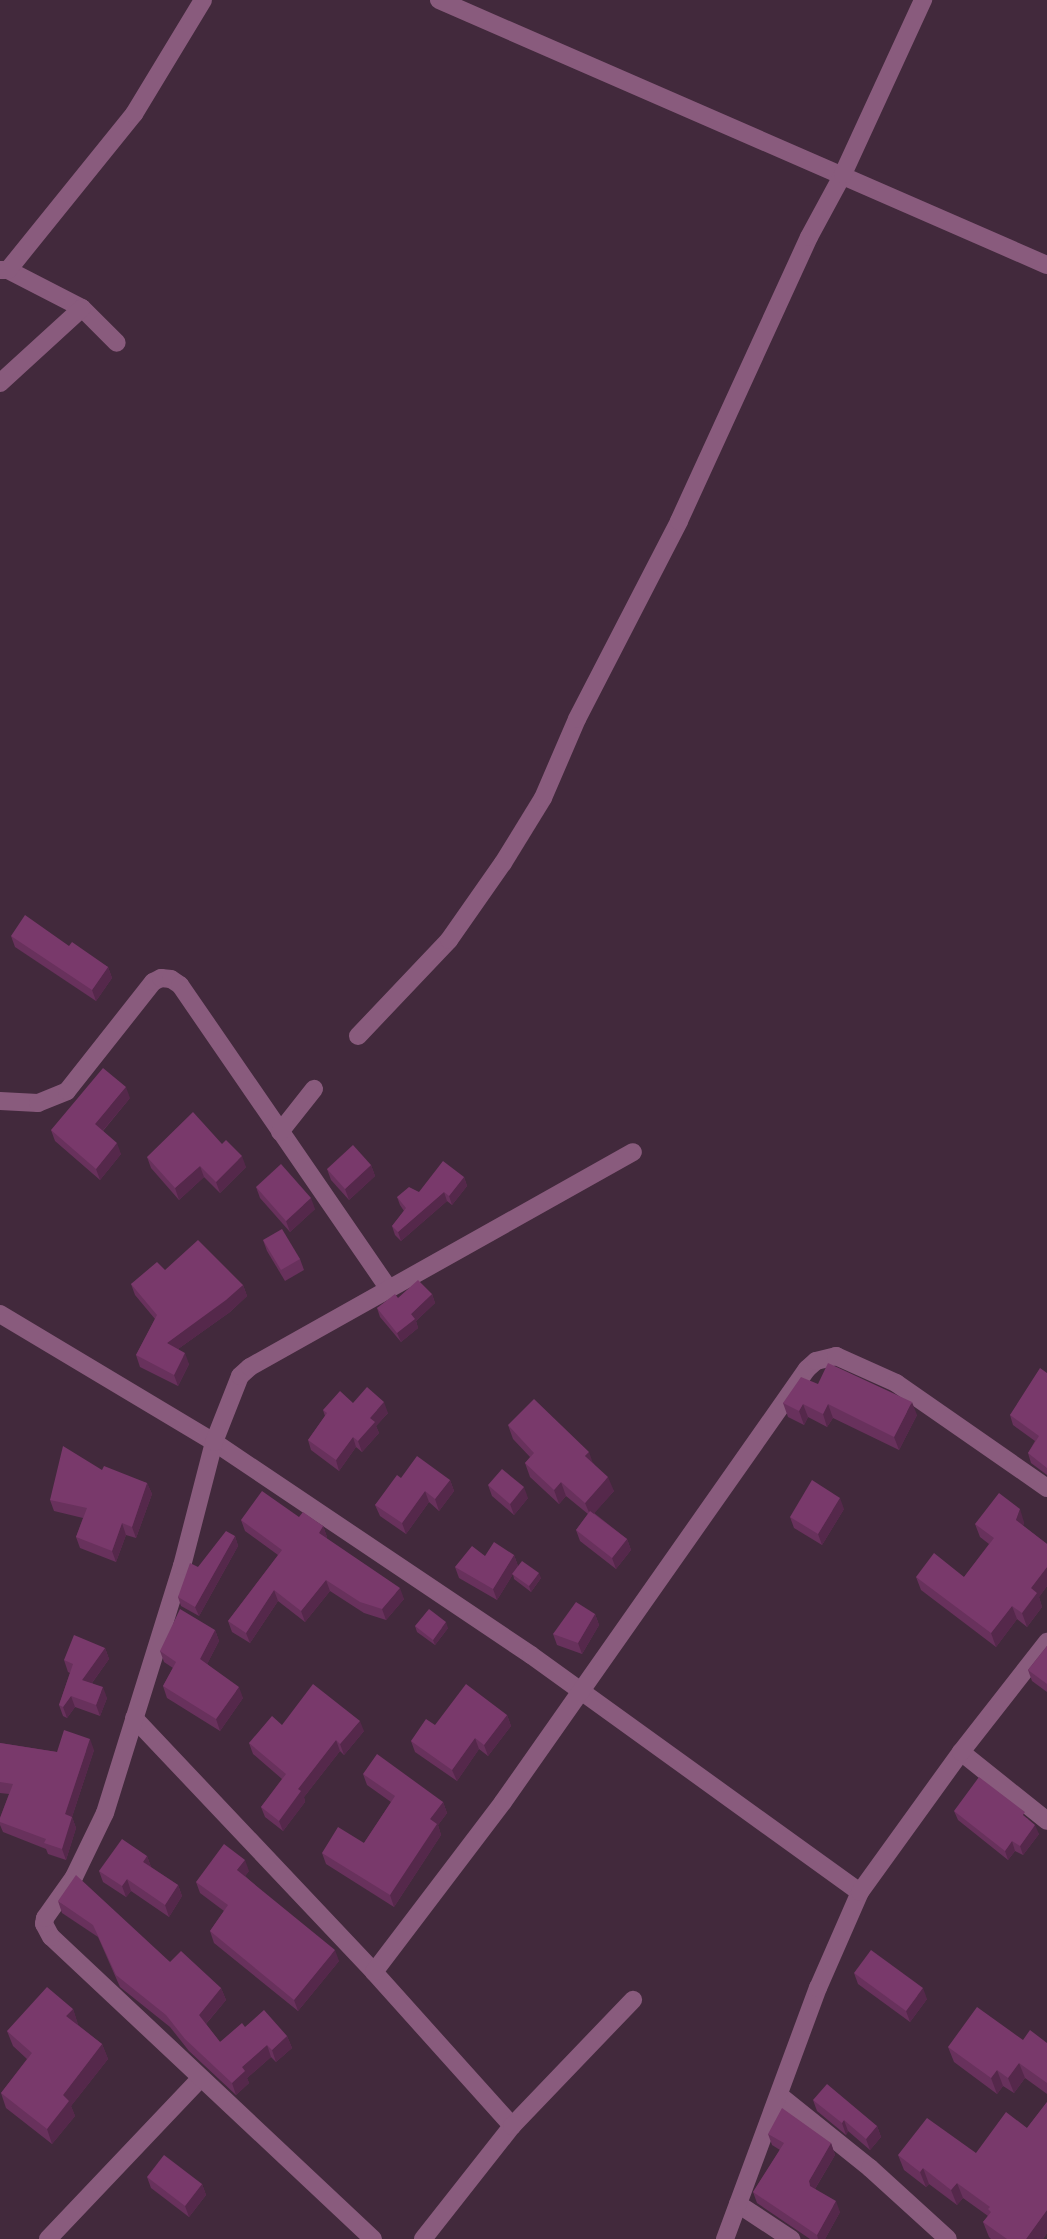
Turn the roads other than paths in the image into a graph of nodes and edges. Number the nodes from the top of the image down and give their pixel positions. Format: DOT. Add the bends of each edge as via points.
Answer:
graph roads {
  1 [pos="203,0"];
  2 [pos="439,0"];
  3 [pos="923,0"];
  4 [pos="843,174"];
  5 [pos="1047,265"];
  6 [pos="4,270"];
  7 [pos="82,308"];
  8 [pos="117,343"];
  9 [pos="0,383"];
  10 [pos="358,1036"];
  11 [pos="314,1089"];
  12 [pos="0,1101"];
  13 [pos="280,1132"];
  14 [pos="633,1152"];
  15 [pos="389,1289"];
  16 [pos="0,1314"];
  17 [pos="214,1442"];
  18 [pos="1047,1488"];
  19 [pos="1047,1642"];
  20 [pos="582,1692"];
  21 [pos="134,1718"];
  22 [pos="961,1752"];
  23 [pos="1047,1821"];
  24 [pos="860,1892"];
  25 [pos="374,1972"];
  26 [pos="633,2000"];
  27 [pos="200,2078"];
  28 [pos="779,2095"];
  29 [pos="512,2126"];
  30 [pos="738,2204"];
  31 [pos="48,2239"];
  32 [pos="373,2239"];
  33 [pos="423,2239"];
  34 [pos="725,2239"];
  35 [pos="790,2239"];
  36 [pos="948,2239"];
  1 -- 6 [label="street" via="134,114"];
  2 -- 4 [label="street"];
  3 -- 4 [label="street"];
  4 -- 5 [label="street"];
  4 -- 10 [label="street" via="809,237 679,521 577,719 543,798 449,940"];
  6 -- 7 [label="street"];
  7 -- 8 [label="street"];
  7 -- 9 [label="street"];
  11 -- 13 [label="street"];
  12 -- 13 [label="street" via="38,1102 67,1091 138,999 162,978 180,985"];
  13 -- 15 [label="street"];
  14 -- 15 [label="street"];
  15 -- 17 [label="street" via="250,1367 240,1376"];
  16 -- 17 [label="street"];
  17 -- 20 [label="street"];
  17 -- 21 [label="street" via="182,1566"];
  18 -- 20 [label="street" via="896,1383 850,1360 824,1357 807,1369"];
  19 -- 22 [label="street"];
  20 -- 24 [label="street"];
  20 -- 25 [label="street"];
  21 -- 25 [label="street"];
  21 -- 27 [label="street" via="105,1813 74,1877 49,1909 44,1924 51,1937"];
  22 -- 23 [label="street"];
  22 -- 24 [label="street"];
  24 -- 28 [label="street"];
  25 -- 29 [label="street"];
  26 -- 29 [label="street"];
  27 -- 31 [label="street"];
  27 -- 32 [label="street"];
  28 -- 30 [label="street"];
  28 -- 36 [label="street"];
  29 -- 33 [label="street"];
  30 -- 34 [label="street"];
  30 -- 35 [label="street"];
}
